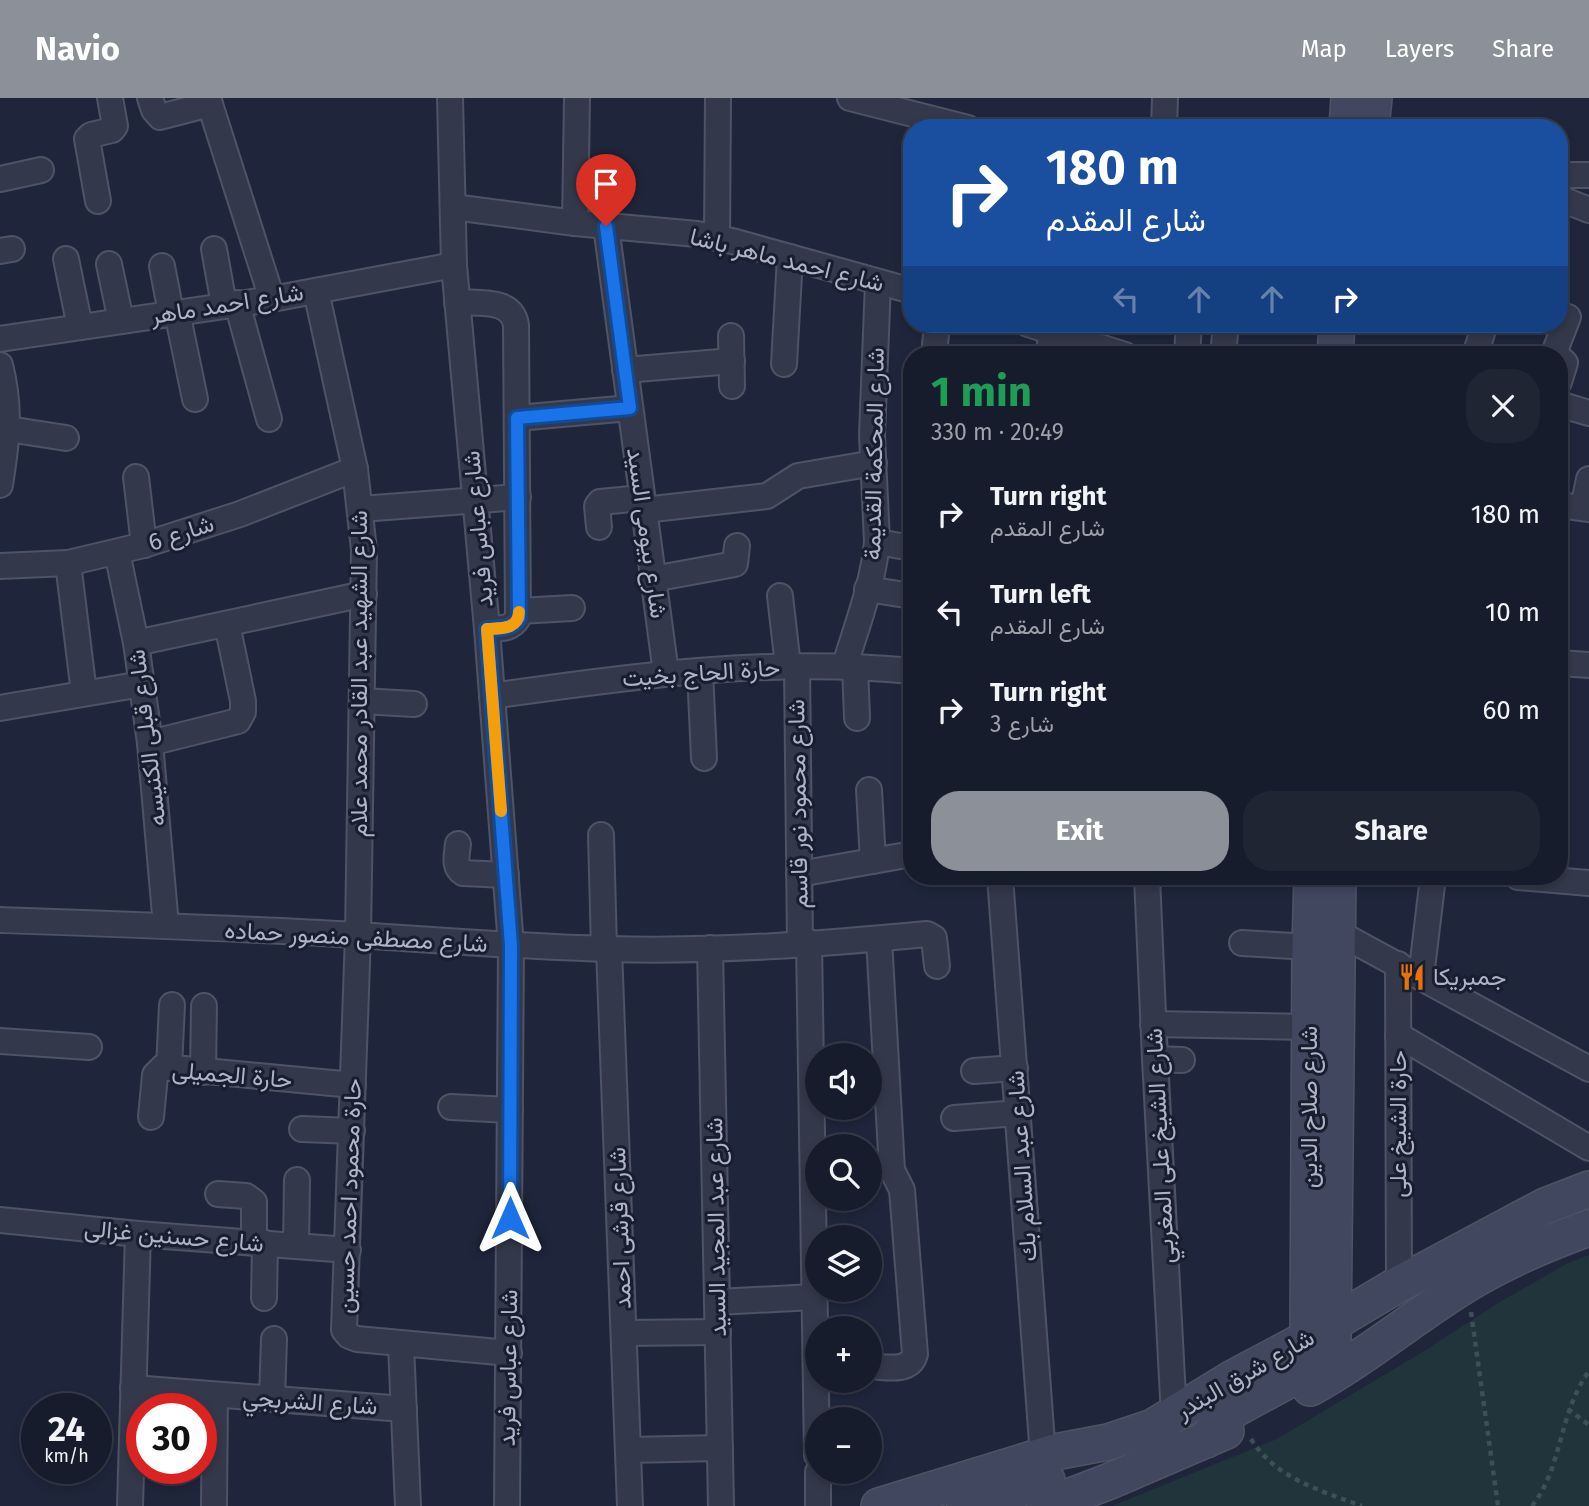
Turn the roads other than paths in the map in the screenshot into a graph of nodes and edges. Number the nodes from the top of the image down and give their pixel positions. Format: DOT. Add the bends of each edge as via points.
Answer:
graph roads {
  1 [pos="110,98"];
  2 [pos="150,98"];
  3 [pos="450,98"];
  4 [pos="577,98"];
  5 [pos="718,98"];
  6 [pos="850,98"];
  7 [pos="1165,98"];
  8 [pos="1349,98"];
  9 [pos="1374,98"];
  10 [pos="209,101"];
  11 [pos="933,119"];
  12 [pos="1164,119"];
  13 [pos="1348,119"];
  14 [pos="1372,119"];
  15 [pos="41,170"];
  16 [pos="1589,174"];
  17 [pos="1568,175"];
  18 [pos="0,179"];
  19 [pos="98,201"];
  20 [pos="1568,202"];
  21 [pos="453,207"];
  22 [pos="1589,210"];
  23 [pos="575,223"];
  24 [pos="606,226"];
  25 [pos="717,238"];
  26 [pos="214,249"];
  27 [pos="790,257"];
  28 [pos="66,260"];
  29 [pos="109,264"];
  30 [pos="454,265"];
  31 [pos="162,266"];
  32 [pos="878,282"];
  33 [pos="903,289"];
  34 [pos="316,291"];
  35 [pos="272,299"];
  36 [pos="457,302"];
  37 [pos="230,304"];
  38 [pos="174,313"];
  39 [pos="121,321"];
  40 [pos="80,327"];
  41 [pos="1042,333"];
  42 [pos="731,336"];
  43 [pos="0,339"];
  44 [pos="1091,346"];
  45 [pos="732,361"];
  46 [pos="784,364"];
  47 [pos="0,365"];
  48 [pos="625,370"];
  49 [pos="732,386"];
  50 [pos="195,399"];
  51 [pos="1568,407"];
  52 [pos="630,408"];
  53 [pos="1589,413"];
  54 [pos="517,418"];
  55 [pos="269,419"];
  56 [pos="8,429"];
  57 [pos="66,438"];
  58 [pos="874,463"];
  59 [pos="355,469"];
  60 [pos="136,477"];
  61 [pos="1589,479"];
  62 [pos="0,485"];
  63 [pos="518,497"];
  64 [pos="475,500"];
  65 [pos="643,504"];
  66 [pos="1577,508"];
  67 [pos="361,509"];
  68 [pos="599,527"];
  69 [pos="877,542"];
  70 [pos="144,545"];
  71 [pos="903,546"];
  72 [pos="737,547"];
  73 [pos="117,552"];
  74 [pos="68,563"];
  75 [pos="0,566"];
  76 [pos="653,579"];
  77 [pos="867,589"];
  78 [pos="364,594"];
  79 [pos="903,595"];
  80 [pos="780,596"];
  81 [pos="572,608"];
  82 [pos="519,611"];
  83 [pos="227,624"];
  84 [pos="487,629"];
  85 [pos="136,643"];
  86 [pos="1568,663"];
  87 [pos="1589,664"];
  88 [pos="850,665"];
  89 [pos="793,666"];
  90 [pos="903,670"];
  91 [pos="700,671"];
  92 [pos="666,673"];
  93 [pos="142,684"];
  94 [pos="84,693"];
  95 [pos="492,696"];
  96 [pos="362,701"];
  97 [pos="414,704"];
  98 [pos="0,708"];
  99 [pos="857,718"];
  100 [pos="150,743"];
  101 [pos="704,758"];
  102 [pos="869,790"];
  103 [pos="601,835"];
  104 [pos="458,844"];
  105 [pos="903,856"];
  106 [pos="873,861"];
  107 [pos="799,874"];
  108 [pos="506,875"];
  109 [pos="1568,878"];
  110 [pos="1588,878"];
  111 [pos="1001,885"];
  112 [pos="1147,885"];
  113 [pos="1313,885"];
  114 [pos="1336,885"];
  115 [pos="1432,885"];
  116 [pos="0,920"];
  117 [pos="166,926"];
  118 [pos="358,935"];
  119 [pos="879,939"];
  120 [pos="1323,939"];
  121 [pos="805,943"];
  122 [pos="1242,943"];
  123 [pos="511,946"];
  124 [pos="710,948"];
  125 [pos="607,949"];
  126 [pos="1398,964"];
  127 [pos="937,966"];
  128 [pos="1421,977"];
  129 [pos="172,1005"];
  130 [pos="204,1006"];
  131 [pos="1153,1024"];
  132 [pos="1310,1027"];
  133 [pos="1398,1035"];
  134 [pos="0,1041"];
  135 [pos="89,1047"];
  136 [pos="1154,1059"];
  137 [pos="1182,1060"];
  138 [pos="169,1068"];
  139 [pos="1015,1068"];
  140 [pos="1589,1069"];
  141 [pos="974,1071"];
  142 [pos="203,1072"];
  143 [pos="354,1085"];
  144 [pos="451,1107"];
  145 [pos="510,1110"];
  146 [pos="1019,1114"];
  147 [pos="151,1117"];
  148 [pos="954,1118"];
  149 [pos="302,1129"];
  150 [pos="352,1131"];
  151 [pos="1589,1148"];
  152 [pos="297,1180"];
  153 [pos="1589,1189"];
  154 [pos="218,1194"];
  155 [pos="0,1220"];
  156 [pos="812,1225"];
  157 [pos="1589,1228"];
  158 [pos="138,1234"];
  159 [pos="259,1243"];
  160 [pos="296,1246"];
  161 [pos="348,1250"];
  162 [pos="1399,1284"];
  163 [pos="805,1297"];
  164 [pos="264,1298"];
  165 [pos="717,1302"];
  166 [pos="1321,1330"];
  167 [pos="718,1332"];
  168 [pos="624,1333"];
  169 [pos="274,1339"];
  170 [pos="401,1345"];
  171 [pos="509,1353"];
  172 [pos="882,1366"];
  173 [pos="133,1388"];
  174 [pos="192,1393"];
  175 [pos="217,1395"];
  176 [pos="272,1399"];
  177 [pos="404,1409"];
  178 [pos="1174,1416"];
  179 [pos="1206,1440"];
  180 [pos="1108,1442"];
  181 [pos="720,1448"];
  182 [pos="628,1450"];
  183 [pos="1042,1456"];
  184 [pos="214,1484"];
  185 [pos="818,1484"];
  186 [pos="130,1506"];
  187 [pos="214,1506"];
  188 [pos="408,1506"];
  189 [pos="507,1506"];
  190 [pos="631,1506"];
  191 [pos="721,1506"];
  192 [pos="818,1506"];
  193 [pos="879,1506"];
  194 [pos="965,1506"];
  195 [pos="1045,1506"];
  1 -- 19 [label="street" via="115,126 86,139"];
  2 -- 10 [label="street" via="160,117"];
  3 -- 21 [label="street, شارع عباس فريد"];
  4 -- 23 [label="street"];
  5 -- 25 [label="street"];
  6 -- 11 [label="street"];
  7 -- 12 [label="street"];
  8 -- 13 [label="main road"];
  9 -- 14 [label="main road"];
  10 -- 35 [label="street"];
  15 -- 18 [label="street"];
  16 -- 17 [label="street"];
  20 -- 22 [label="street"];
  21 -- 23 [label="street, شارع احمد ماهر باشا"];
  21 -- 30 [label="street, شارع عباس فريد"];
  23 -- 24 [label="street, شارع احمد ماهر باشا"];
  24 -- 25 [label="street, شارع احمد ماهر باشا"];
  24 -- 48 [label="street, شارع بيومى السيد"];
  25 -- 27 [label="street, شارع احمد ماهر باشا"];
  26 -- 37 [label="street"];
  27 -- 32 [label="street, شارع احمد ماهر باشا"];
  27 -- 46 [label="street"];
  28 -- 40 [label="street"];
  29 -- 39 [label="street"];
  30 -- 34 [label="street, شارع احمد ماهر"];
  30 -- 36 [label="street, شارع عباس فريد"];
  31 -- 38 [label="street"];
  32 -- 33 [label="street, شارع احمد ماهر باشا"];
  32 -- 58 [label="street, شارع المحكمة القديمة"];
  34 -- 35 [label="street, شارع احمد ماهر"];
  34 -- 59 [label="street, شارع الشهيد عبد القادر محمد علام"];
  35 -- 37 [label="street, شارع احمد ماهر"];
  36 -- 54 [label="street" via="503,306 514,317"];
  36 -- 64 [label="street, شارع عباس فريد"];
  37 -- 38 [label="street, شارع احمد ماهر"];
  37 -- 55 [label="street"];
  38 -- 39 [label="street, شارع احمد ماهر"];
  38 -- 50 [label="street"];
  39 -- 40 [label="street, شارع احمد ماهر"];
  40 -- 43 [label="street, شارع احمد ماهر"];
  41 -- 44 [label="street"];
  42 -- 45 [label="street"];
  45 -- 48 [label="street"];
  45 -- 49 [label="street"];
  47 -- 56 [label="street" via="7,391"];
  48 -- 52 [label="street, شارع بيومى السيد"];
  51 -- 53 [label="street"];
  52 -- 54 [label="street"];
  52 -- 65 [label="street, شارع بيومى السيد"];
  54 -- 63 [label="street"];
  56 -- 57 [label="street"];
  56 -- 62 [label="street"];
  58 -- 65 [label="street" via="798,477 767,496"];
  58 -- 69 [label="street, شارع المحكمة القديمة"];
  59 -- 67 [label="street, شارع الشهيد عبد القادر محمد علام"];
  59 -- 70 [label="street, شارع 6"];
  60 -- 70 [label="street"];
  61 -- 66 [label="street"];
  63 -- 64 [label="street"];
  63 -- 82 [label="street"];
  64 -- 67 [label="street"];
  64 -- 84 [label="street, شارع عباس فريد"];
  65 -- 68 [label="street" via="600,502"];
  65 -- 76 [label="street, شارع بيومى السيد"];
  67 -- 78 [label="street, شارع الشهيد عبد القادر محمد علام"];
  69 -- 71 [label="street"];
  69 -- 77 [label="street, شارع المحكمة القديمة"];
  70 -- 73 [label="street, شارع 6"];
  72 -- 76 [label="street" via="735,564"];
  73 -- 74 [label="street, شارع 6"];
  73 -- 85 [label="street, شارع قبلى الكنيسه"];
  74 -- 75 [label="street, شارع 6"];
  74 -- 94 [label="street"];
  76 -- 92 [label="street, شارع بيومى السيد"];
  77 -- 79 [label="street"];
  77 -- 88 [label="street, شارع المحكمة القديمة"];
  78 -- 83 [label="street"];
  78 -- 96 [label="street, شارع الشهيد عبد القادر محمد علام"];
  80 -- 89 [label="street, شارع محمود نور قاسم"];
  81 -- 82 [label="street"];
  82 -- 84 [label="street" via="514,625"];
  83 -- 85 [label="street"];
  83 -- 100 [label="street" via="243,701 238,721"];
  84 -- 95 [label="street, شارع عباس فريد"];
  85 -- 93 [label="street, شارع قبلى الكنيسه"];
  86 -- 87 [label="street"];
  88 -- 89 [label="street, حارة الحاج بخيت"];
  88 -- 90 [label="street, حارة الحاج بخيت"];
  88 -- 99 [label="street, شارع المحكمة القديمة"];
  89 -- 91 [label="street, حارة الحاج بخيت"];
  89 -- 107 [label="street, شارع محمود نور قاسم"];
  91 -- 92 [label="street, حارة الحاج بخيت"];
  91 -- 101 [label="street"];
  92 -- 95 [label="street, حارة الحاج بخيت"];
  93 -- 94 [label="street"];
  93 -- 100 [label="street, شارع قبلى الكنيسه"];
  94 -- 98 [label="street"];
  95 -- 108 [label="street, شارع عباس فريد"];
  96 -- 97 [label="street"];
  96 -- 118 [label="street, شارع الشهيد عبد القادر محمد علام"];
  100 -- 117 [label="street, شارع قبلى الكنيسه"];
  102 -- 106 [label="street"];
  103 -- 125 [label="street, شارع قرشى احمد"];
  104 -- 108 [label="street" via="459,871"];
  105 -- 106 [label="street"];
  106 -- 107 [label="street"];
  107 -- 121 [label="street, شارع محمود نور قاسم"];
  108 -- 123 [label="street, شارع عباس فريد"];
  109 -- 110 [label="street"];
  111 -- 139 [label="street, شارع عبد السلام بك"];
  112 -- 131 [label="street, شارع الشيخ على المغربي"];
  113 -- 120 [label="main road, شارع صلاح الدين"];
  114 -- 120 [label="main road, شارع صلاح الدين"];
  115 -- 128 [label="street"];
  116 -- 117 [label="street, شارع مصطفى منصور حماده"];
  117 -- 118 [label="street, شارع مصطفى منصور حماده"];
  118 -- 123 [label="street, شارع مصطفى منصور حماده"];
  118 -- 143 [label="street, حارة محمود احمد حسين"];
  119 -- 121 [label="street, شارع مصطفى منصور حماده"];
  119 -- 127 [label="street, شارع مصطفى منصور حماده" via="931,935"];
  119 -- 172 [label="street" via="891,1170 902,1190 915,1354 906,1367"];
  120 -- 122 [label="street"];
  120 -- 126 [label="street"];
  120 -- 132 [label="main road, شارع صلاح الدين"];
  120 -- 166 [label="main road, شارع صلاح الدين"];
  121 -- 124 [label="street, شارع مصطفى منصور حماده"];
  121 -- 156 [label="street, شارع محمود نور قاسم"];
  123 -- 125 [label="street, شارع مصطفى منصور حماده"];
  123 -- 145 [label="street, شارع عباس فريد"];
  124 -- 125 [label="street, شارع مصطفى منصور حماده"];
  124 -- 165 [label="street, شارع عبد المجيد السيد"];
  125 -- 168 [label="street, شارع قرشى احمد"];
  126 -- 128 [label="street"];
  126 -- 133 [label="street, حارة الشيخ على"];
  128 -- 140 [label="street"];
  129 -- 138 [label="street"];
  130 -- 142 [label="street"];
  131 -- 132 [label="street"];
  131 -- 136 [label="street, شارع الشيخ على المغربي"];
  132 -- 166 [label="main road, شارع صلاح الدين"];
  133 -- 151 [label="street"];
  133 -- 162 [label="street, حارة الشيخ على"];
  134 -- 135 [label="street"];
  136 -- 137 [label="street"];
  136 -- 178 [label="street, شارع الشيخ على المغربي"];
  138 -- 142 [label="street, حارة الجميلى"];
  138 -- 147 [label="street, حارة الجميلى" via="163,1067 155,1075"];
  139 -- 141 [label="street"];
  139 -- 146 [label="street, شارع عبد السلام بك"];
  142 -- 143 [label="street, حارة الجميلى"];
  143 -- 150 [label="street, حارة محمود احمد حسين"];
  144 -- 145 [label="street"];
  145 -- 171 [label="street, شارع عباس فريد"];
  146 -- 148 [label="street"];
  146 -- 183 [label="street, شارع عبد السلام بك"];
  149 -- 150 [label="street"];
  150 -- 161 [label="street, حارة محمود احمد حسين"];
  152 -- 160 [label="street"];
  153 -- 162 [label="main road, شارع شرق البندر" via="1545,1206"];
  154 -- 159 [label="street" via="246,1196 254,1202"];
  155 -- 158 [label="street, شارع حسنين غزالى"];
  157 -- 179 [label="main road, شارع شرق البندر" via="1467,1284 1348,1367"];
  158 -- 159 [label="street, شارع حسنين غزالى"];
  158 -- 173 [label="street"];
  159 -- 160 [label="street, شارع حسنين غزالى"];
  159 -- 164 [label="street"];
  160 -- 161 [label="street, شارع حسنين غزالى"];
  161 -- 170 [label="street, حارة محمود احمد حسين" via="344,1329 357,1339"];
  162 -- 166 [label="main road, شارع شرق البندر"];
  163 -- 165 [label="street"];
  165 -- 167 [label="street, شارع عبد المجيد السيد"];
  166 -- 178 [label="main road, شارع شرق البندر"];
  166 -- 179 [label="main road" via="1330,1351 1318,1364 1235,1409"];
  167 -- 168 [label="street"];
  167 -- 181 [label="street, شارع عبد المجيد السيد"];
  168 -- 182 [label="street, شارع قرشى احمد"];
  169 -- 176 [label="street"];
  170 -- 171 [label="street, حارة محمود احمد حسين"];
  170 -- 177 [label="street"];
  171 -- 189 [label="street, شارع عباس فريد"];
  173 -- 174 [label="street, شارع الشربجي"];
  173 -- 186 [label="street"];
  175 -- 176 [label="street, شارع الشربجي"];
  176 -- 177 [label="street, شارع الشربجي"];
  177 -- 188 [label="street"];
  178 -- 180 [label="main road, شارع شرق البندر"];
  179 -- 195 [label="main road, شارع شرق البندر"];
  180 -- 183 [label="main road, شارع شرق البندر"];
  180 -- 194 [label="main road" via="1072,1471"];
  181 -- 182 [label="street"];
  181 -- 191 [label="street, شارع عبد المجيد السيد"];
  182 -- 190 [label="street, شارع قرشى احمد"];
  183 -- 193 [label="main road, شارع شرق البندر"];
  184 -- 187 [label="street"];
  185 -- 192 [label="street"];
}
